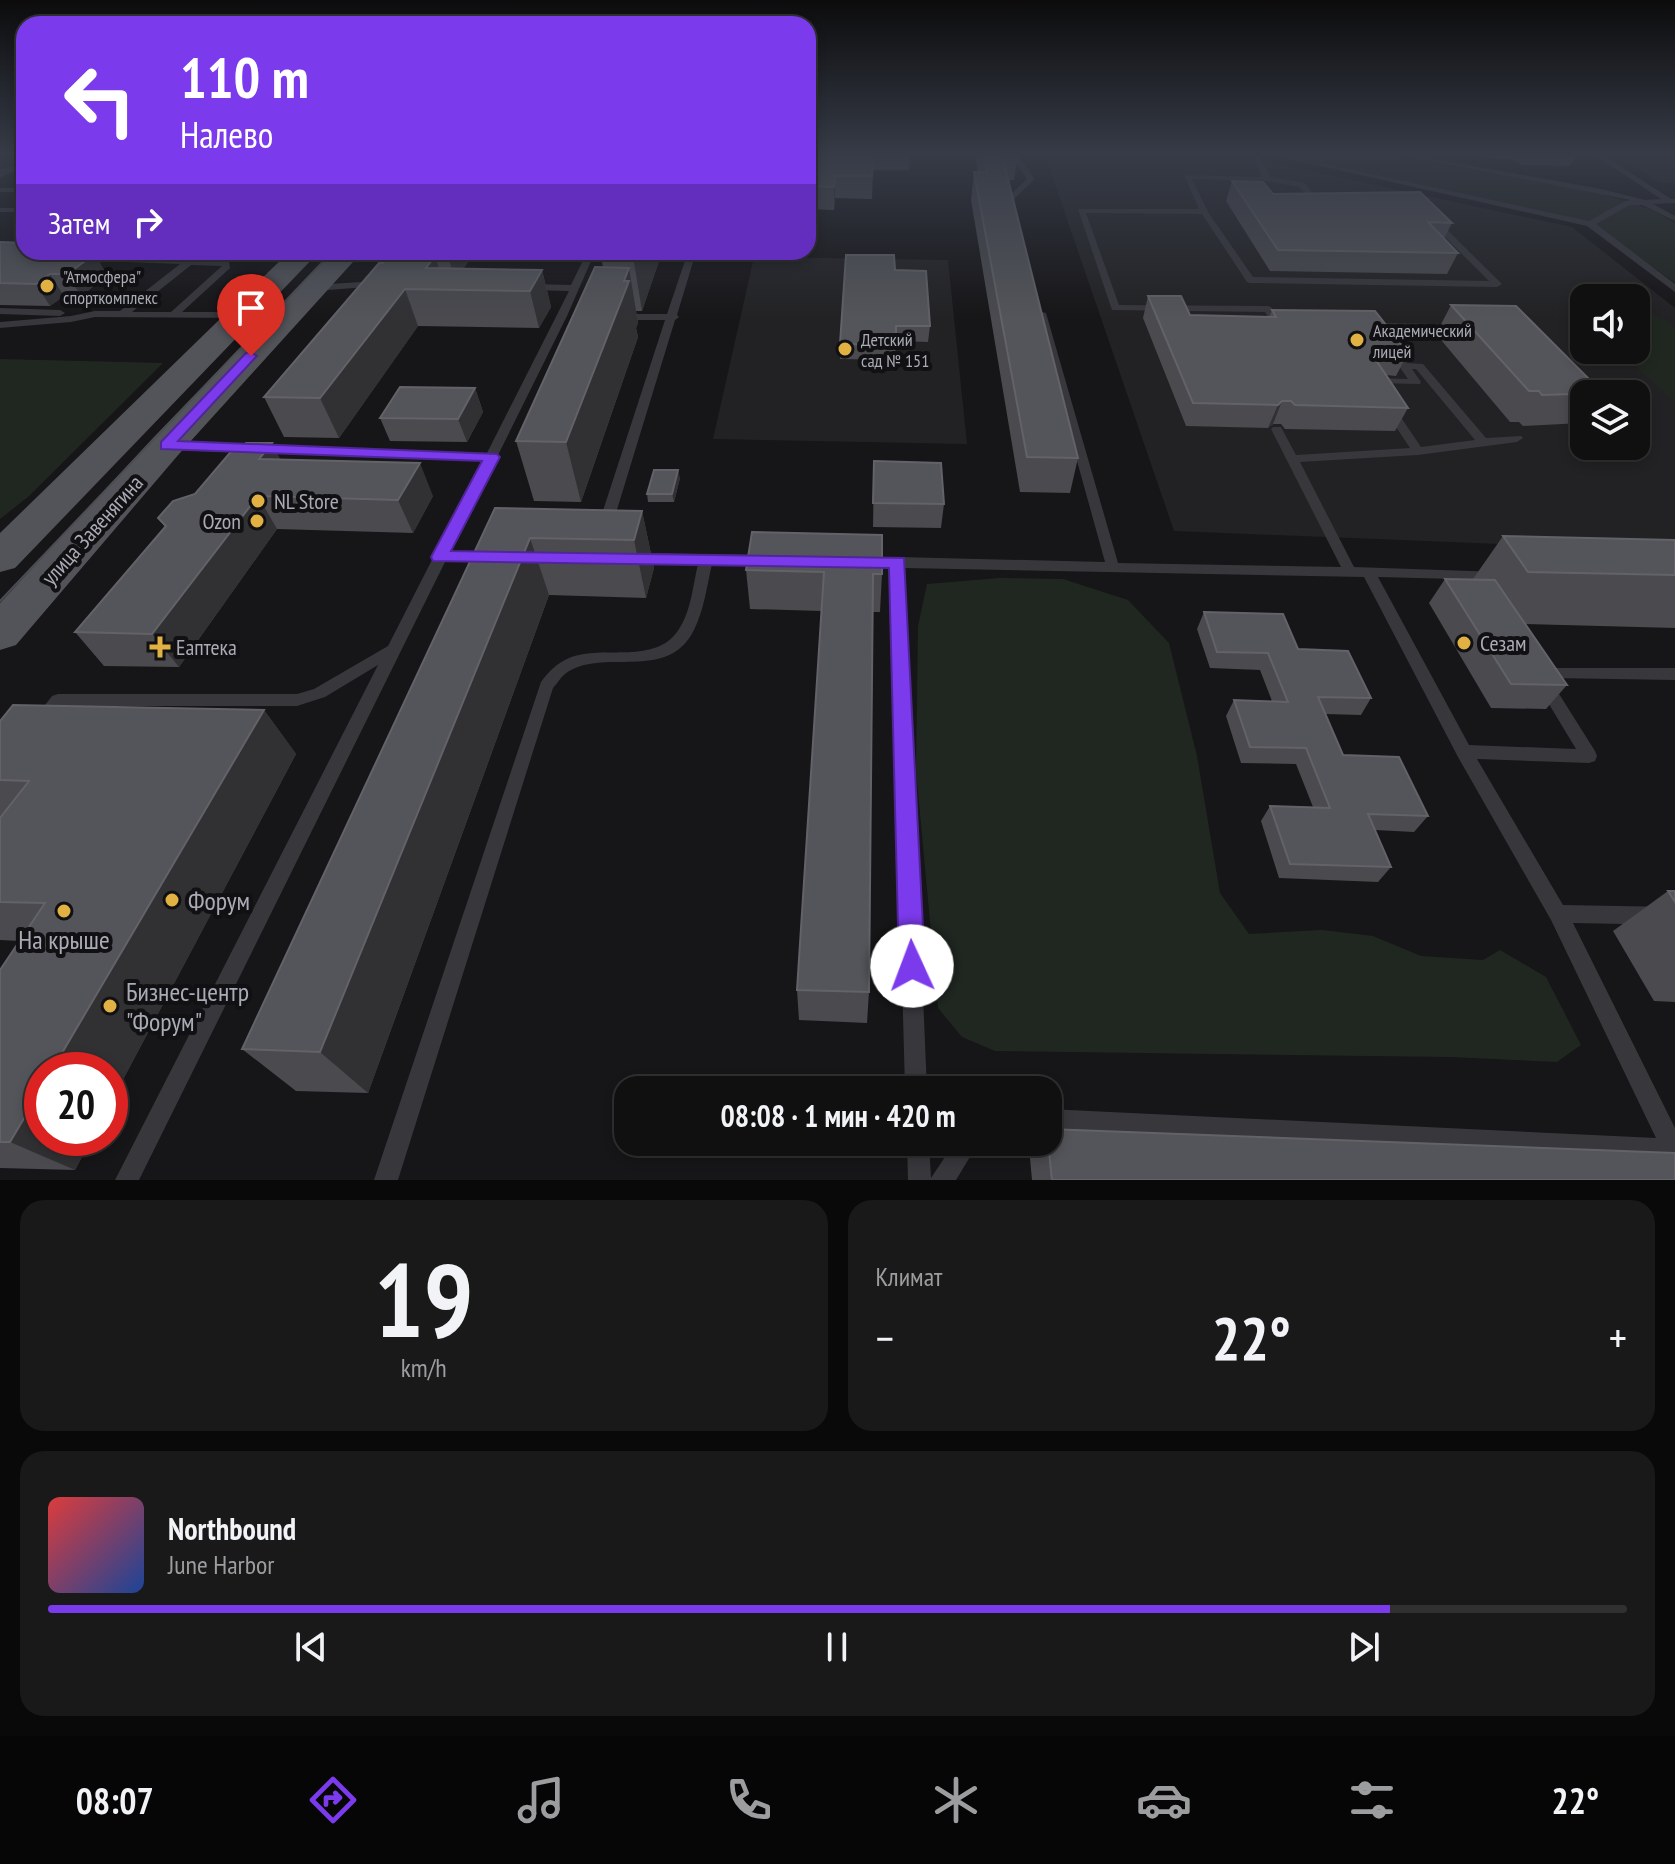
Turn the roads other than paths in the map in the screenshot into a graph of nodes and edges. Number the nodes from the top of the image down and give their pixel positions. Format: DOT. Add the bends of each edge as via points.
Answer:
graph roads {
  1 [pos="1013,210"];
  2 [pos="1422,210"];
  3 [pos="1527,210"];
  4 [pos="1614,210"];
  5 [pos="1204,212"];
  6 [pos="1015,219"];
  7 [pos="1590,224"];
  8 [pos="157,260"];
  9 [pos="297,260"];
  10 [pos="587,260"];
  11 [pos="690,260"];
  12 [pos="190,261"];
  13 [pos="362,263"];
  14 [pos="367,284"];
  15 [pos="383,284"];
  16 [pos="526,287"];
  17 [pos="314,288"];
  18 [pos="574,288"];
  19 [pos="1675,289"];
  20 [pos="1036,295"];
  21 [pos="0,311"];
  22 [pos="95,314"];
  23 [pos="122,315"];
  24 [pos="173,315"];
  25 [pos="243,315"];
  26 [pos="610,317"];
  27 [pos="674,317"];
  28 [pos="1292,324"];
  29 [pos="0,325"];
  30 [pos="1361,326"];
  31 [pos="1374,326"];
  32 [pos="1438,327"];
  33 [pos="1405,366"];
  34 [pos="1277,429"];
  35 [pos="1517,438"];
  36 [pos="1484,443"];
  37 [pos="166,446"];
  38 [pos="1418,451"];
  39 [pos="492,457"];
  40 [pos="1295,459"];
  41 [pos="600,542"];
  42 [pos="439,557"];
  43 [pos="502,557"];
  44 [pos="627,557"];
  45 [pos="0,558"];
  46 [pos="706,559"];
  47 [pos="786,560"];
  48 [pos="850,562"];
  49 [pos="898,562"];
  50 [pos="1113,568"];
  51 [pos="1349,570"];
  52 [pos="1368,572"];
  53 [pos="1506,575"];
  54 [pos="0,633"];
  55 [pos="394,649"];
  56 [pos="1675,674"];
  57 [pos="29,736"];
  58 [pos="1464,752"];
  59 [pos="1558,914"];
  60 [pos="1675,916"];
  61 [pos="916,1076"];
  62 [pos="1062,1121"];
  63 [pos="1675,1151"];
  64 [pos="919,1156"];
  65 [pos="958,1156"];
  66 [pos="127,1180"];
  67 [pos="386,1180"];
  68 [pos="920,1180"];
  69 [pos="942,1180"];
  1 -- 6 [label="lane"];
  2 -- 5 [label="lane" via="1497,284 1250,280"];
  3 -- 7 [label="lane"];
  4 -- 7 [label="lane"];
  5 -- 28 [label="lane" via="1081,211 1115,308 1268,309 1278,324"];
  7 -- 19 [label="lane"];
  8 -- 12 [label="lane"];
  9 -- 25 [label="main road, улица Завенягина"];
  10 -- 18 [label="lane"];
  11 -- 27 [label="lane"];
  12 -- 23 [label="lane"];
  12 -- 24 [label="lane" via="228,265"];
  13 -- 14 [label="lane"];
  13 -- 17 [label="main road, улица Завенягина"];
  14 -- 15 [label="lane"];
  14 -- 17 [label="lane"];
  16 -- 18 [label="lane"];
  17 -- 37 [label="main road, улица Завенягина"];
  18 -- 39 [label="lane" via="570,316"];
  20 -- 50 [label="lane"];
  21 -- 22 [label="lane"];
  22 -- 23 [label="lane"];
  22 -- 29 [label="lane"];
  23 -- 24 [label="lane"];
  24 -- 25 [label="lane"];
  25 -- 45 [label="main road, улица Завенягина"];
  26 -- 27 [label="lane"];
  27 -- 41 [label="lane"];
  30 -- 31 [label="lane"];
  31 -- 32 [label="lane"];
  31 -- 33 [label="lane"];
  33 -- 36 [label="lane" via="1419,366"];
  33 -- 38 [label="lane" via="1416,382 1371,381"];
  34 -- 40 [label="lane"];
  35 -- 36 [label="lane"];
  36 -- 38 [label="lane"];
  37 -- 39 [label="lane"];
  37 -- 54 [label="main road, улица Завенягина"];
  38 -- 40 [label="lane"];
  39 -- 42 [label="lane"];
  40 -- 51 [label="lane"];
  42 -- 43 [label="lane"];
  42 -- 55 [label="lane"];
  44 -- 46 [label="lane"];
  46 -- 47 [label="lane"];
  46 -- 67 [label="lane" via="683,637 671,647 654,654 574,662 546,686"];
  48 -- 49 [label="lane"];
  49 -- 50 [label="lane"];
  49 -- 61 [label="lane"];
  50 -- 51 [label="lane"];
  51 -- 52 [label="lane"];
  52 -- 53 [label="lane"];
  52 -- 58 [label="lane"];
  55 -- 57 [label="lane" via="319,693 297,700 58,700"];
  55 -- 66 [label="lane"];
  56 -- 58 [label="lane" via="1537,672 1589,756"];
  58 -- 59 [label="lane"];
  59 -- 60 [label="lane"];
  59 -- 63 [label="lane"];
  62 -- 63 [label="lane"];
  64 -- 68 [label="lane"];
  65 -- 69 [label="lane"];
}
